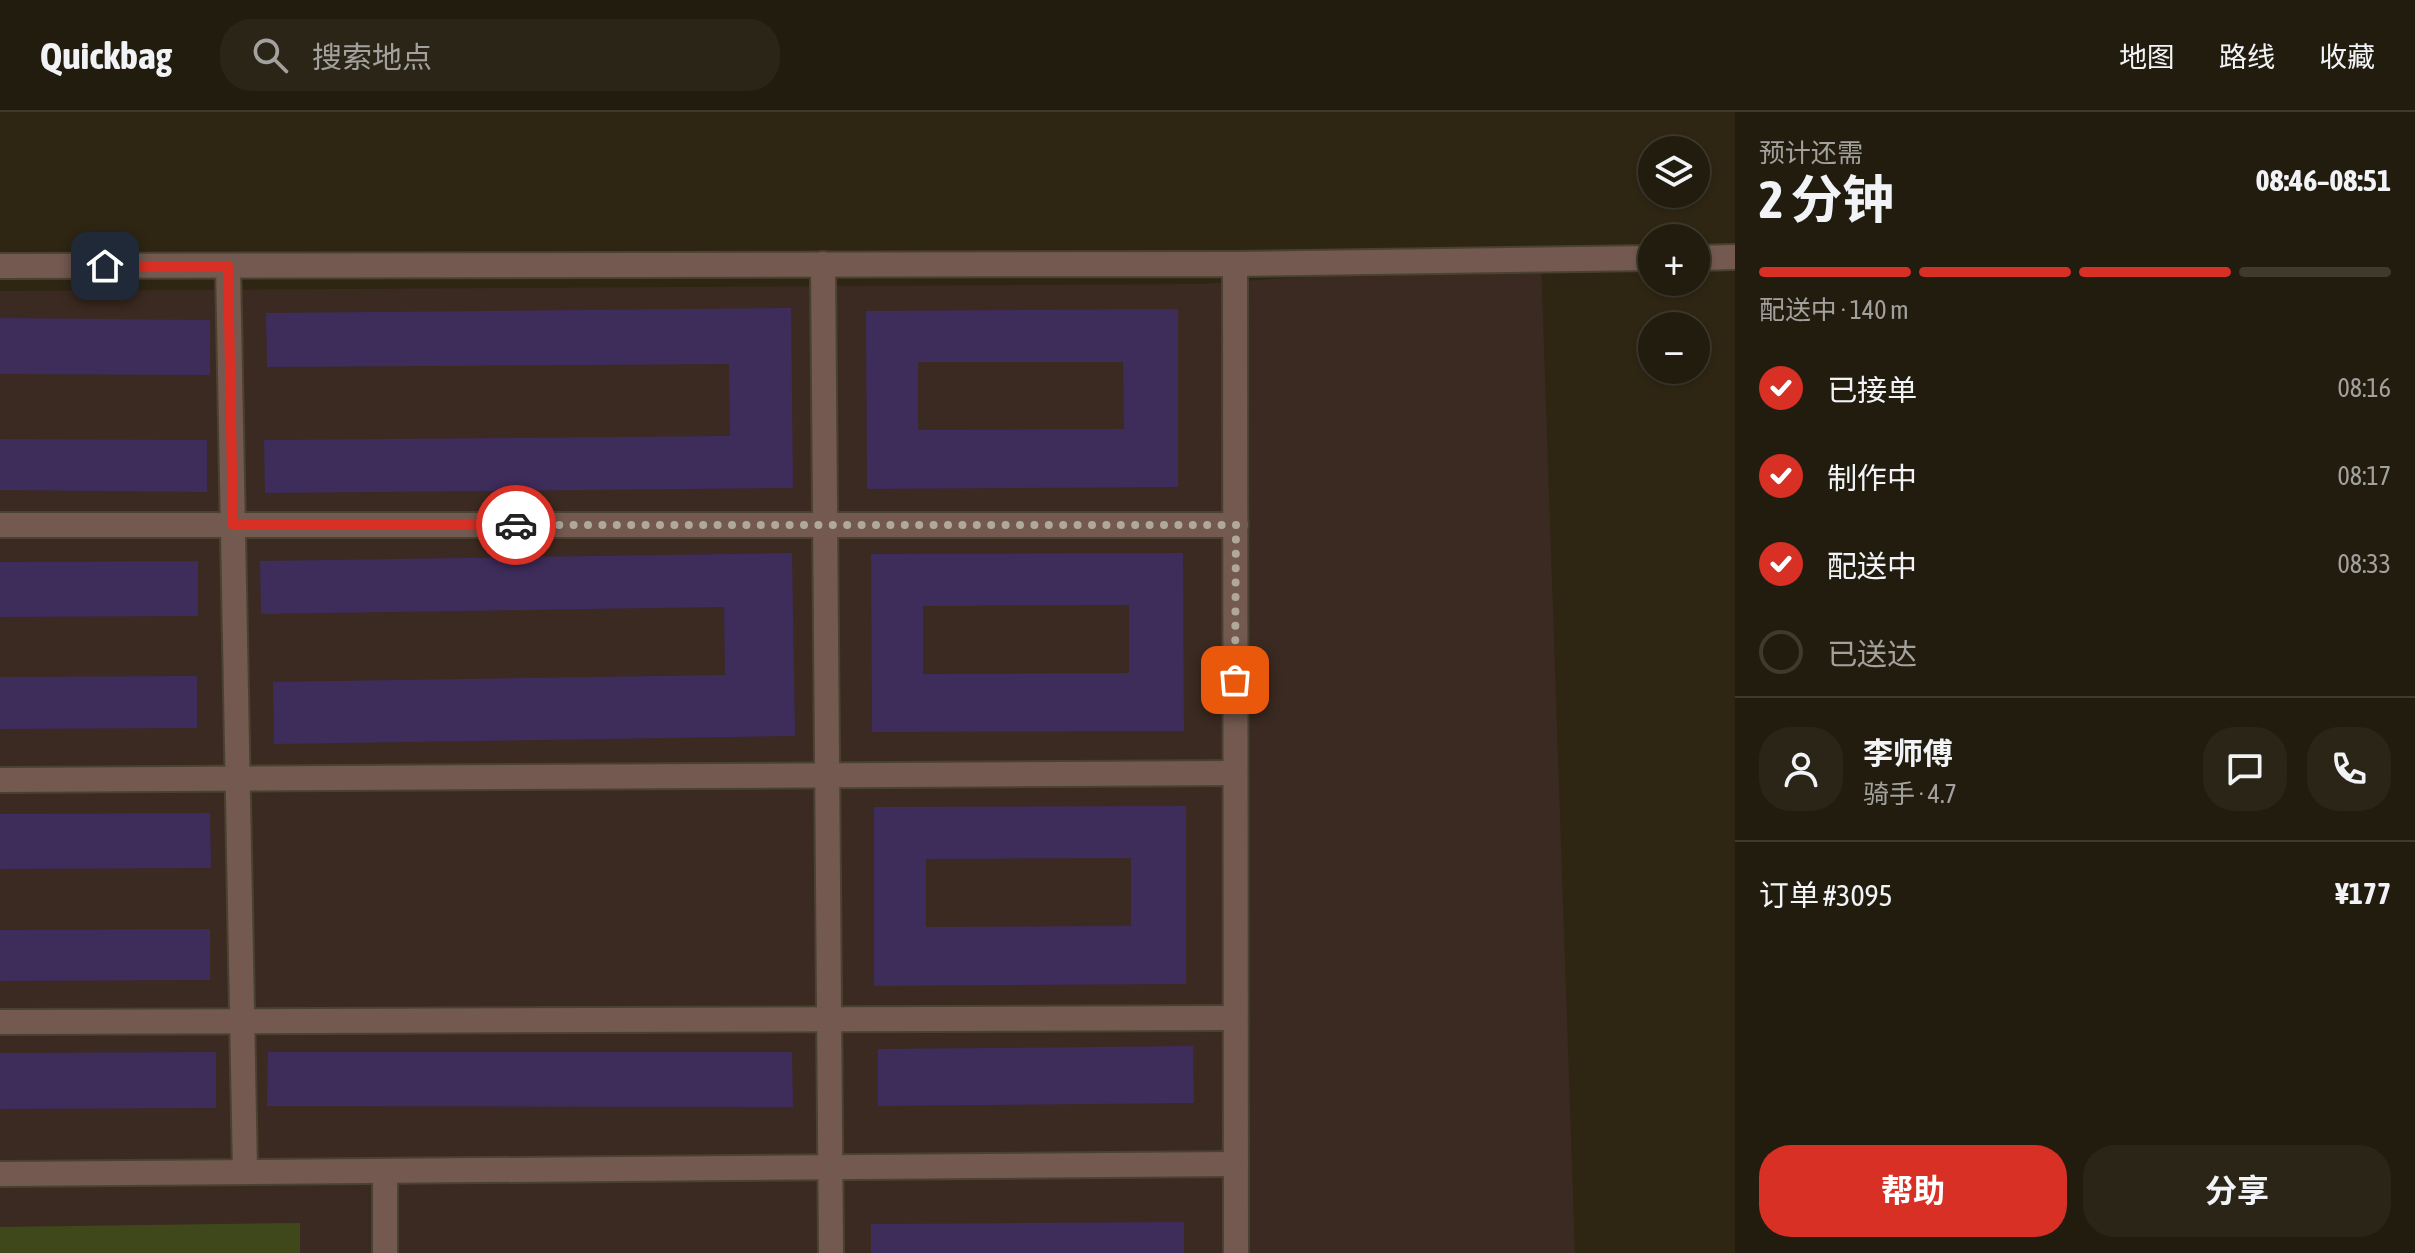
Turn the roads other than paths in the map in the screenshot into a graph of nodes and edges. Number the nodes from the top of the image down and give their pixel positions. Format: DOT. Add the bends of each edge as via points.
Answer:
graph roads {
  1 [pos="1735,257"];
  2 [pos="1638,258"];
  3 [pos="1710,258"];
  4 [pos="823,264"];
  5 [pos="1235,264"];
  6 [pos="0,266"];
  7 [pos="228,266"];
  8 [pos="0,525"];
  9 [pos="233,525"];
  10 [pos="825,525"];
  11 [pos="1236,525"];
  12 [pos="1235,773"];
  13 [pos="827,776"];
  14 [pos="238,779"];
  15 [pos="0,780"];
  16 [pos="1235,1018"];
  17 [pos="829,1019"];
  18 [pos="242,1021"];
  19 [pos="0,1022"];
  20 [pos="1236,1164"];
  21 [pos="830,1167"];
  22 [pos="385,1171"];
  23 [pos="245,1172"];
  24 [pos="0,1174"];
  25 [pos="385,1253"];
  26 [pos="831,1253"];
  27 [pos="1236,1253"];
  1 -- 3 [label="street"];
  2 -- 5 [label="street"];
  4 -- 5 [label="street"];
  4 -- 7 [label="street"];
  4 -- 10 [label="street"];
  5 -- 11 [label="street"];
  6 -- 7 [label="street"];
  7 -- 9 [label="street"];
  8 -- 9 [label="street"];
  9 -- 10 [label="street"];
  9 -- 14 [label="street"];
  10 -- 11 [label="street"];
  10 -- 13 [label="street"];
  11 -- 12 [label="street"];
  12 -- 13 [label="street"];
  12 -- 16 [label="street"];
  13 -- 14 [label="street"];
  13 -- 17 [label="street"];
  14 -- 15 [label="street"];
  14 -- 18 [label="street"];
  16 -- 17 [label="street"];
  16 -- 20 [label="street"];
  17 -- 18 [label="street"];
  17 -- 21 [label="street"];
  18 -- 19 [label="street"];
  18 -- 23 [label="street"];
  20 -- 21 [label="street"];
  20 -- 27 [label="street"];
  21 -- 22 [label="street"];
  21 -- 26 [label="street"];
  22 -- 23 [label="street"];
  22 -- 25 [label="street"];
  23 -- 24 [label="street"];
}
